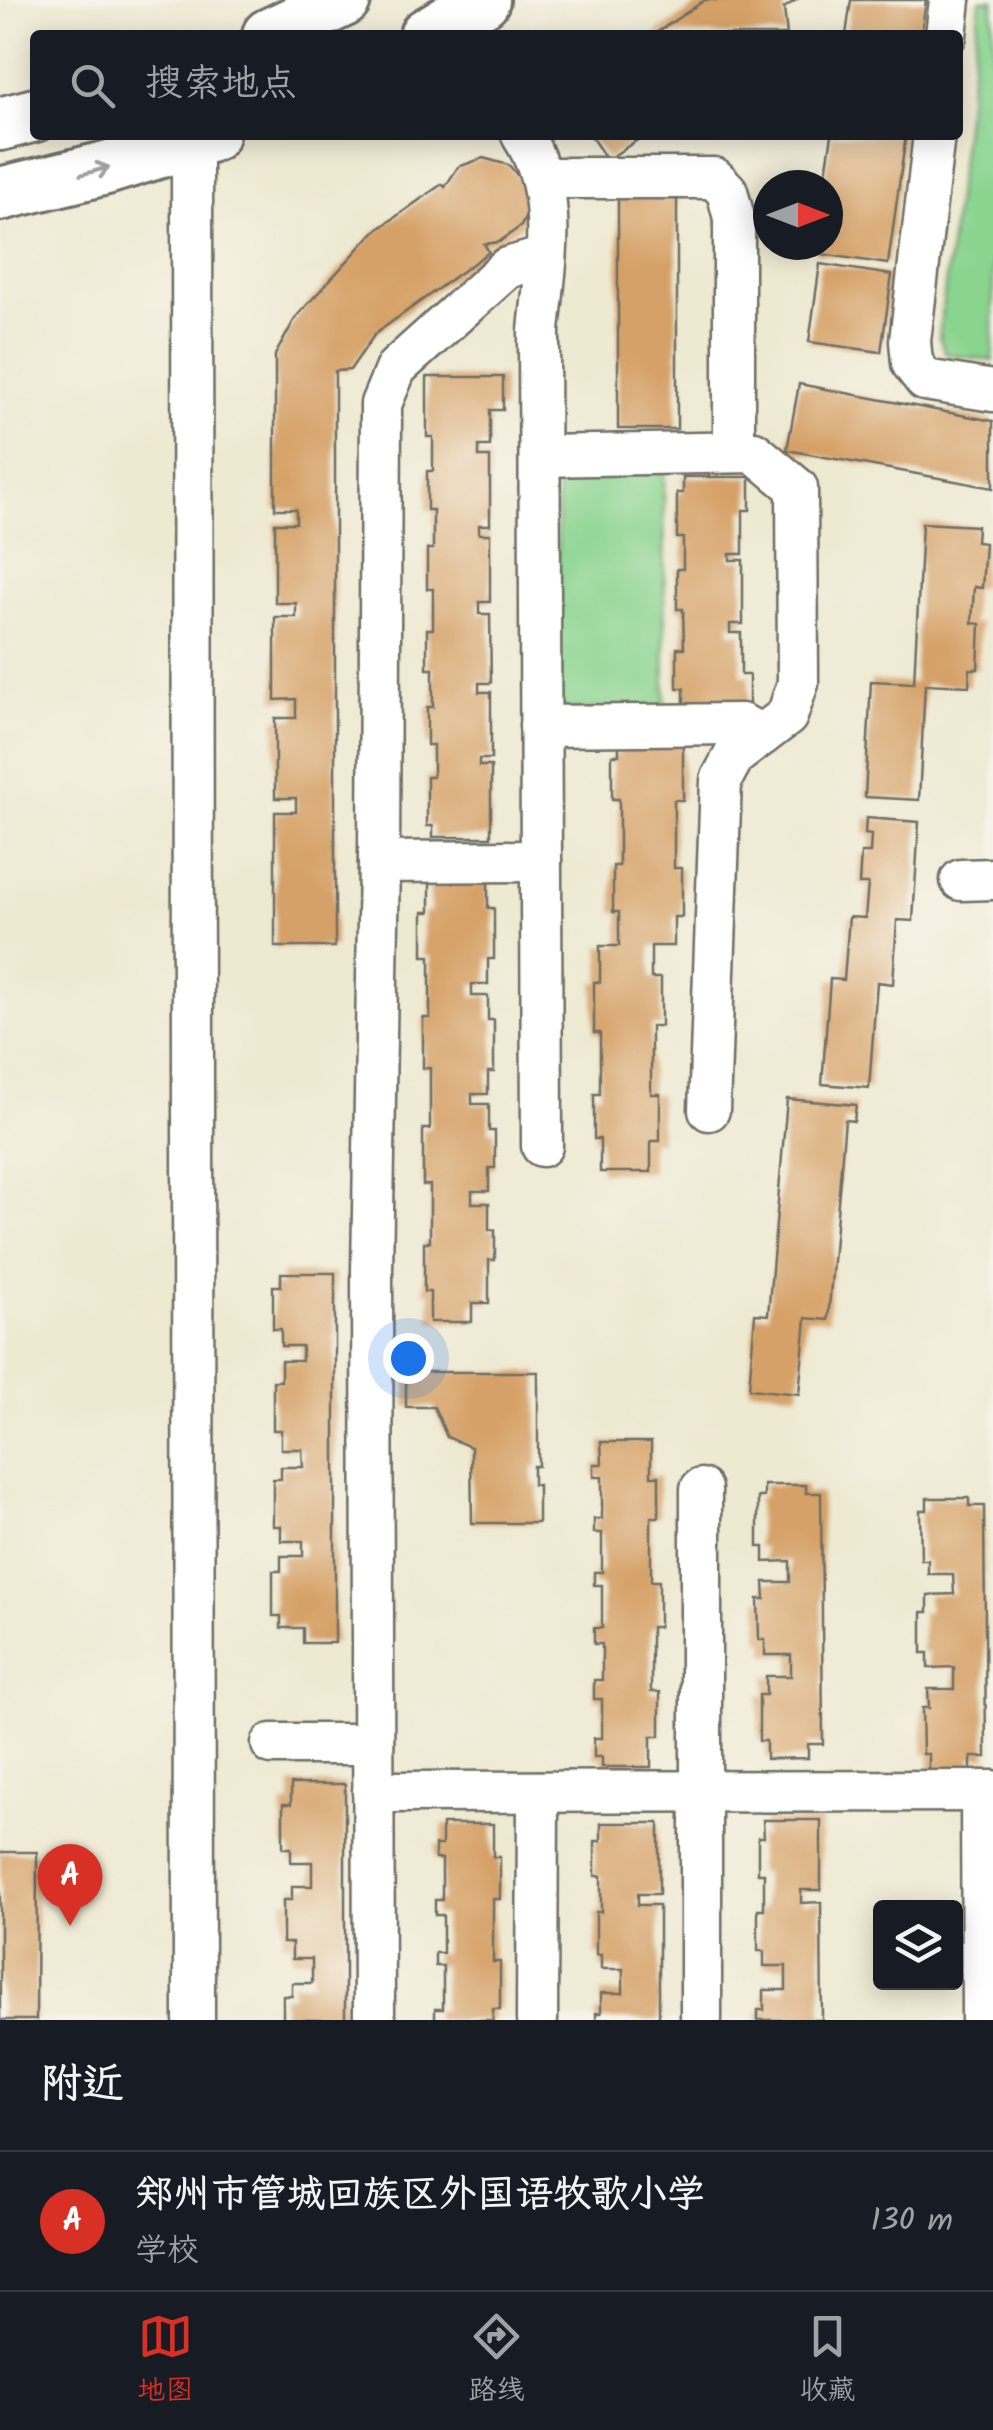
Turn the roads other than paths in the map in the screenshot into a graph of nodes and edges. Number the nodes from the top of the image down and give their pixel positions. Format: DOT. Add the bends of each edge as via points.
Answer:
graph roads {
  1 [pos="344,0"];
  2 [pos="950,0"];
  3 [pos="280,30"];
  4 [pos="947,30"];
  5 [pos="30,117"];
  6 [pos="0,124"];
  7 [pos="198,140"];
  8 [pos="202,140"];
  9 [pos="525,140"];
  10 [pos="933,140"];
  11 [pos="543,178"];
  12 [pos="0,194"];
  13 [pos="546,257"];
  14 [pos="993,391"];
  15 [pos="734,452"];
  16 [pos="540,456"];
  17 [pos="540,726"];
  18 [pos="762,735"];
  19 [pos="541,861"];
  20 [pos="379,862"];
  21 [pos="709,1110"];
  22 [pos="542,1146"];
  23 [pos="702,1489"];
  24 [pos="272,1744"];
  25 [pos="373,1744"];
  26 [pos="987,1791"];
  27 [pos="373,1792"];
  28 [pos="538,1792"];
  29 [pos="702,1792"];
  30 [pos="194,2020"];
  31 [pos="374,2020"];
  32 [pos="537,2020"];
  33 [pos="702,2020"];
  34 [pos="982,2020"];
  1 -- 3 [label="main road"];
  2 -- 4 [label="street"];
  5 -- 6 [label="main road"];
  12 -- 7 [label="main road, one-way"];
  8 -- 30 [label="street"];
  9 -- 11 [label="street"];
  10 -- 14 [label="street" via="912,363 925,380"];
  11 -- 13 [label="street"];
  11 -- 15 [label="street" via="714,178 727,191 734,218"];
  13 -- 16 [label="street"];
  13 -- 20 [label="street" via="507,268 396,368 380,404"];
  15 -- 16 [label="street"];
  15 -- 18 [label="street" via="754,452 796,488 798,683 787,716"];
  16 -- 17 [label="street"];
  17 -- 18 [label="street" via="742,724"];
  17 -- 19 [label="street"];
  18 -- 21 [label="street" via="734,756 721,780"];
  19 -- 20 [label="street"];
  19 -- 22 [label="street"];
  20 -- 25 [label="street"];
  23 -- 29 [label="street"];
  24 -- 25 [label="street"];
  25 -- 27 [label="street"];
  26 -- 29 [label="street"];
  26 -- 34 [label="street"];
  27 -- 28 [label="street"];
  27 -- 31 [label="street"];
  28 -- 29 [label="street"];
  28 -- 32 [label="street"];
  29 -- 33 [label="street"];
}
